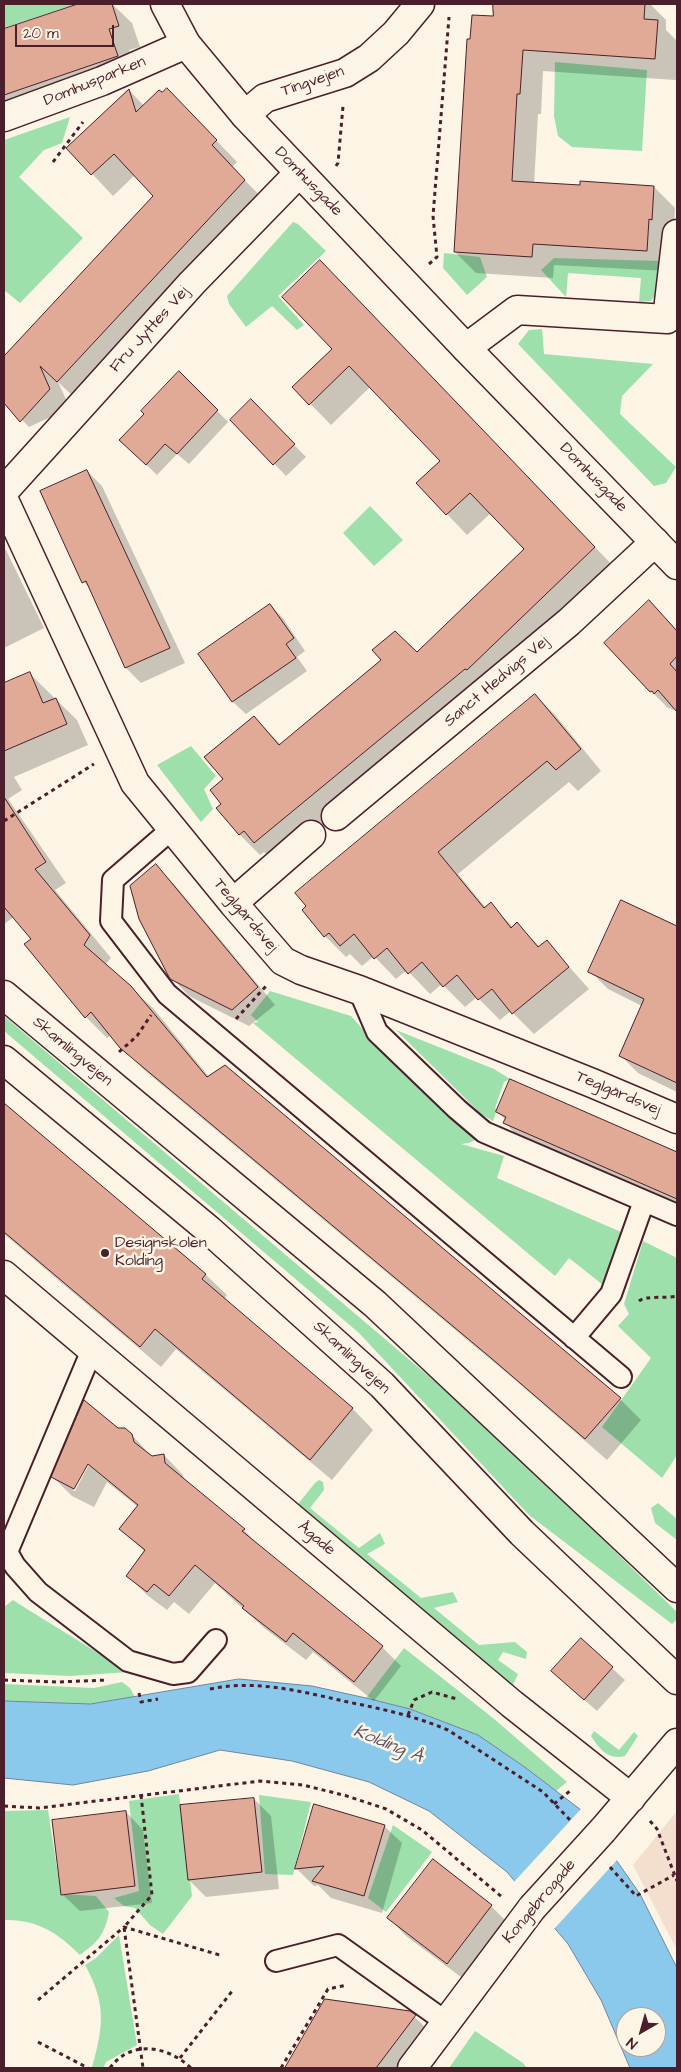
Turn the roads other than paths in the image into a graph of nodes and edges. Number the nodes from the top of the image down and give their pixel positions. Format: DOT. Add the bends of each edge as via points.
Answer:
graph roads {
  1 [pos="165,4"];
  2 [pos="420,4"];
  3 [pos="186,44"];
  4 [pos="245,115"];
  5 [pos="4,117"];
  6 [pos="307,181"];
  7 [pos="677,234"];
  8 [pos="466,348"];
  9 [pos="4,491"];
  10 [pos="4,500"];
  11 [pos="655,542"];
  12 [pos="677,565"];
  13 [pos="336,816"];
  14 [pos="173,828"];
  15 [pos="311,836"];
  16 [pos="233,903"];
  17 [pos="359,990"];
  18 [pos="4,995"];
  19 [pos="4,1060"];
  20 [pos="677,1119"];
  21 [pos="644,1201"];
  22 [pos="677,1215"];
  23 [pos="4,1275"];
  24 [pos="574,1338"];
  25 [pos="92,1350"];
  26 [pos="621,1377"];
  27 [pos="677,1588"];
  28 [pos="216,1640"];
  29 [pos="677,1680"];
  30 [pos="677,1743"];
  31 [pos="631,1798"];
  32 [pos="276,1961"];
  33 [pos="446,2022"];
  34 [pos="412,2068"];
  1 -- 3 [label="street, Domhusgade"];
  2 -- 4 [label="street, Tingvejen" via="369,58 345,73 265,98"];
  3 -- 4 [label="street, Domhusgade"];
  3 -- 5 [label="street, Domhusparken"];
  4 -- 6 [label="street, Domhusgade"];
  6 -- 8 [label="street, Domhusgade"];
  6 -- 9 [label="street, Fru Jyttes Vej" via="192,283"];
  7 -- 8 [label="street" via="667,319 517,310"];
  8 -- 11 [label="street, Domhusgade"];
  10 -- 14 [label="street, Teglgårdsvej" via="136,783"];
  11 -- 12 [label="street, Domhusgade"];
  11 -- 13 [label="street, Sanct Hedvigs Vej" via="569,622"];
  14 -- 16 [label="street, Teglgårdsvej"];
  14 -- 24 [label="lane" via="113,880 112,905 112,921 167,994"];
  15 -- 16 [label="street"];
  16 -- 17 [label="street, Teglgårdsvej" via="283,961"];
  17 -- 20 [label="street, Teglgårdsvej"];
  17 -- 21 [label="lane" via="377,1032 484,1132"];
  18 -- 27 [label="street, Skamlingvejen" via="375,1304"];
  19 -- 29 [label="street, Skamlingvejen" via="209,1230 382,1385 522,1533"];
  21 -- 22 [label="lane"];
  21 -- 24 [label="lane" via="612,1294"];
  23 -- 25 [label="street, Ågade"];
  24 -- 26 [label="lane"];
  25 -- 28 [label="lane" via="8,1552 14,1566 38,1592 128,1661 173,1674 188,1672"];
  25 -- 31 [label="street, Ågade" via="512,1704"];
  30 -- 31 [label="street, Kongebrogade"];
  31 -- 33 [label="street, Kongebrogade, bridge" via="528,1912"];
  32 -- 33 [label="lane" via="338,1946"];
  33 -- 34 [label="street, Kongebrogade"];
}
